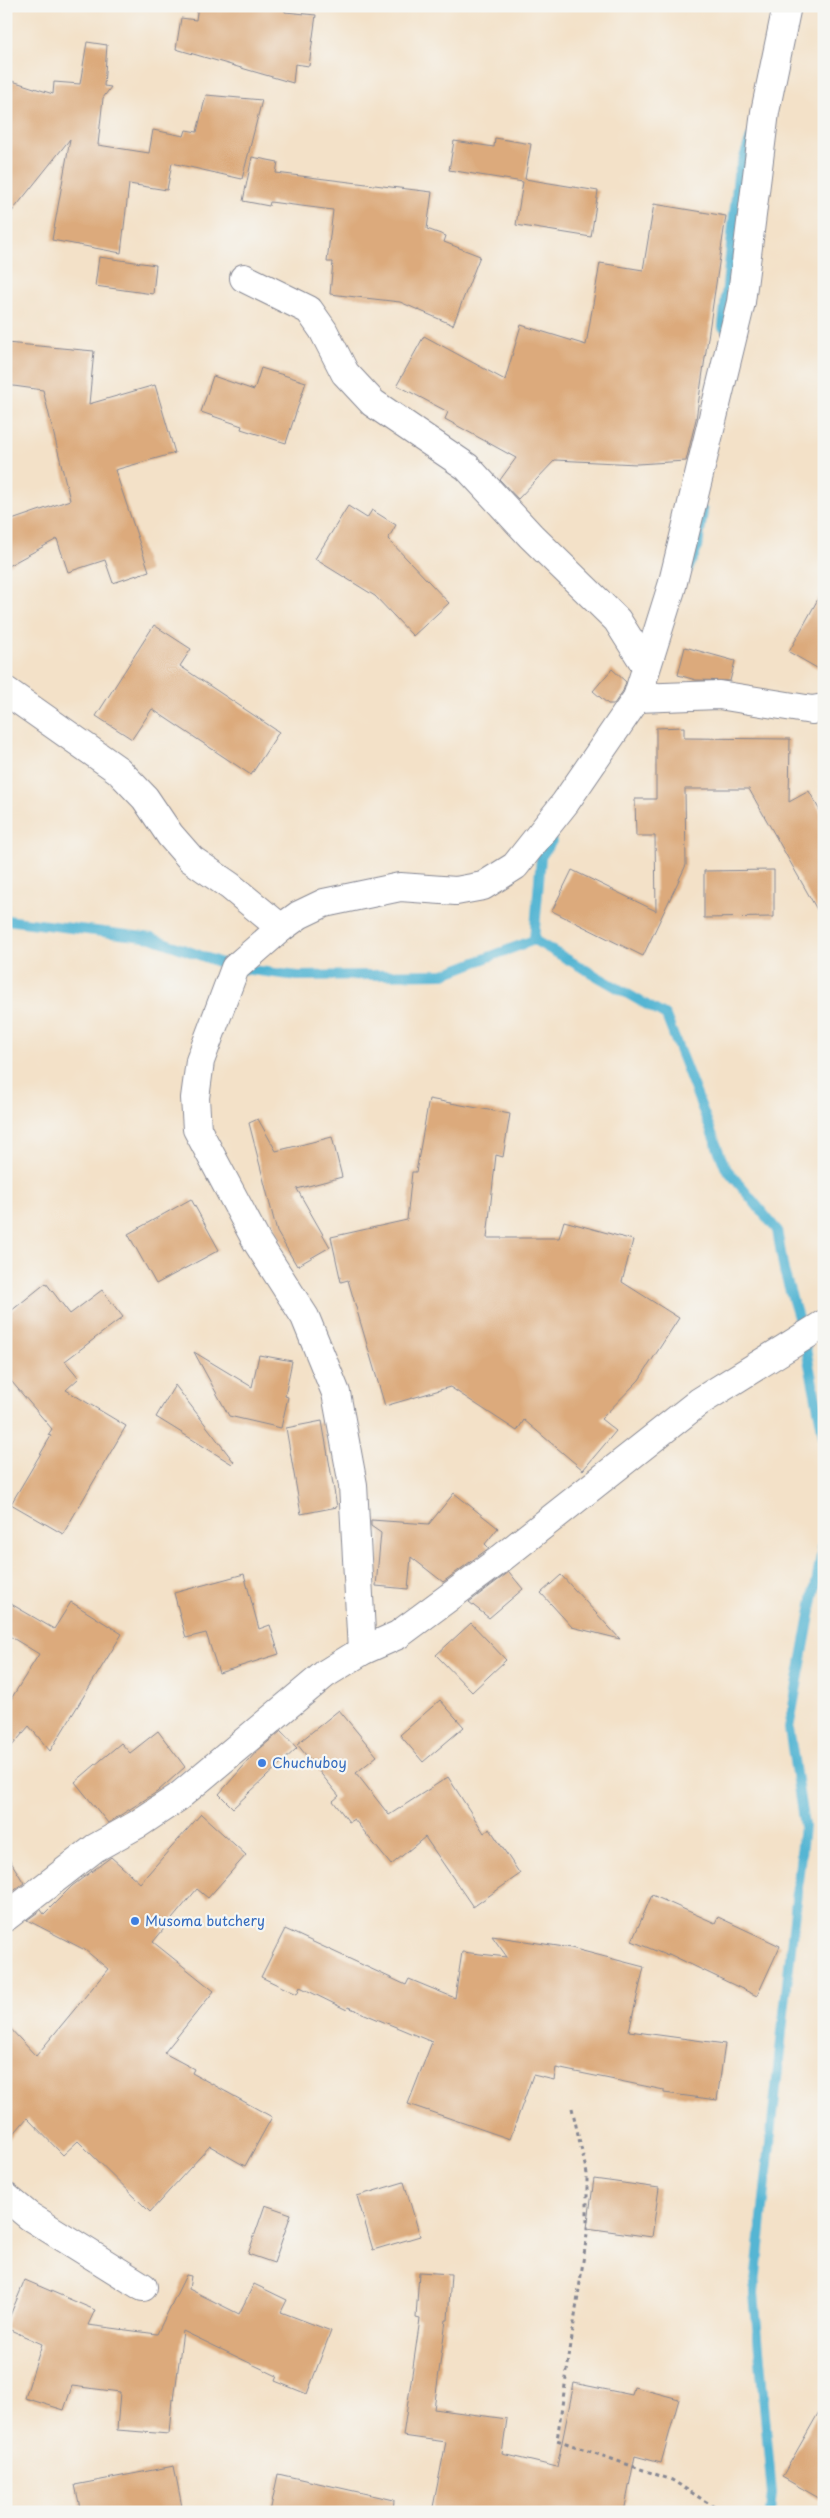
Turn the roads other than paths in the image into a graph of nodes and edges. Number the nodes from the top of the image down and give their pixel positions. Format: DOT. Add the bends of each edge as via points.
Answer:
graph roads {
  1 [pos="787,6"];
  2 [pos="244,278"];
  3 [pos="646,666"];
  4 [pos="6,691"];
  5 [pos="637,698"];
  6 [pos="824,708"];
  7 [pos="281,928"];
  8 [pos="824,1324"];
  9 [pos="362,1651"];
  10 [pos="6,1918"];
  11 [pos="6,2197"];
  12 [pos="143,2287"];
  1 -- 3 [label="street" via="764,112 741,302 672,586"];
  2 -- 3 [label="street" via="309,310 345,372 373,403 467,467 531,536 617,620"];
  3 -- 5 [label="street"];
  4 -- 7 [label="street" via="118,770 145,798 191,859"];
  5 -- 6 [label="street" via="718,695 812,710"];
  5 -- 7 [label="street" via="565,803 515,866 483,886 456,891 400,887 324,903"];
  7 -- 9 [label="street" via="235,968 200,1061 195,1098 196,1129 257,1242 305,1317 336,1393 353,1484"];
  8 -- 9 [label="street" via="699,1402 494,1564 398,1635"];
  9 -- 10 [label="street" via="325,1674 177,1798 95,1848"];
  11 -- 12 [label="street" via="29,2216"];
}
